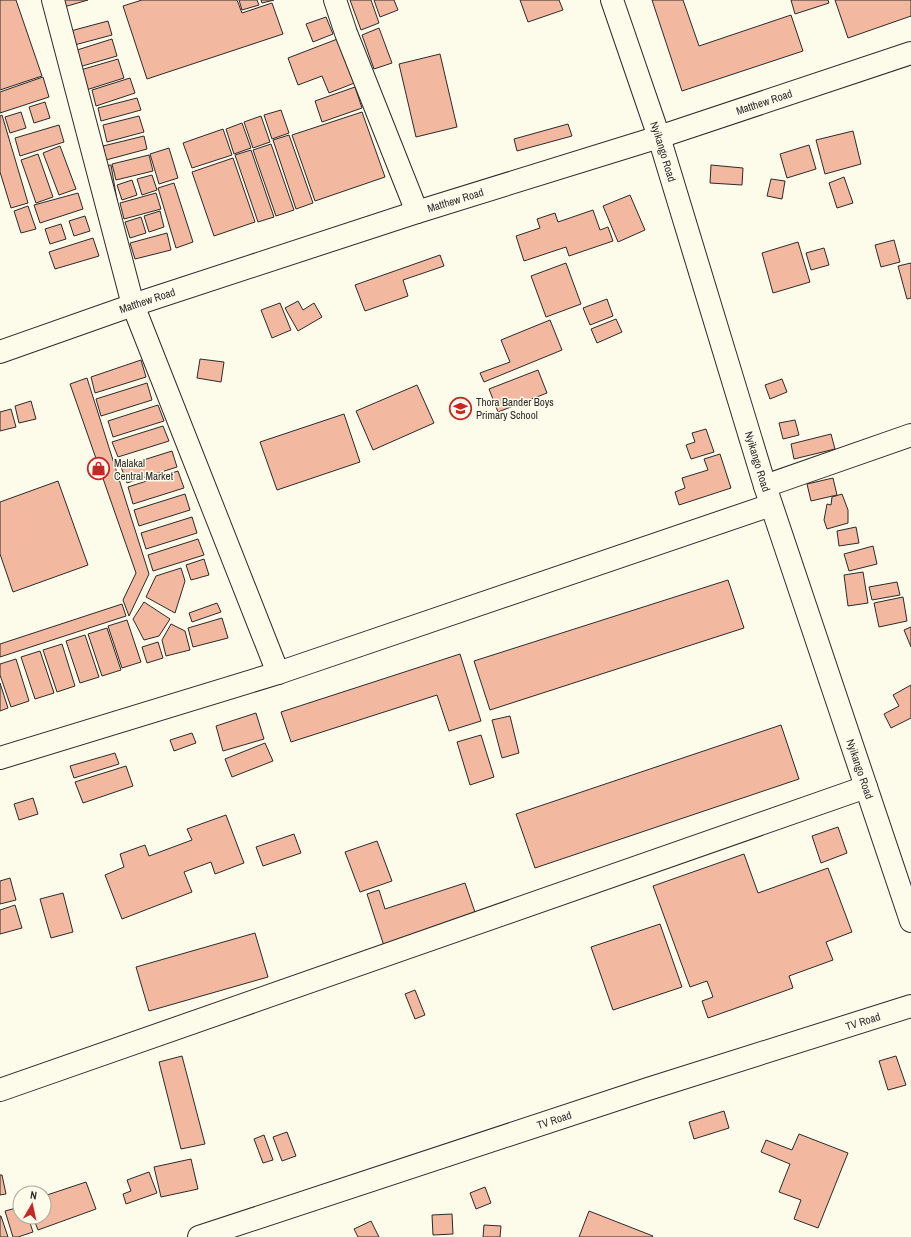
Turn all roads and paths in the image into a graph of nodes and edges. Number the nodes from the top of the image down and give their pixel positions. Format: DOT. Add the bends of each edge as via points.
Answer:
graph roads {
  1 [pos="53,0"];
  2 [pos="335,0"];
  3 [pos="612,0"];
  4 [pos="911,53"];
  5 [pos="659,137"];
  6 [pos="418,212"];
  7 [pos="133,305"];
  8 [pos="0,352"];
  9 [pos="911,435"];
  10 [pos="768,495"];
  11 [pos="278,673"];
  12 [pos="0,758"];
  13 [pos="866,787"];
  14 [pos="911,921"];
  15 [pos="911,1006"];
  16 [pos="0,1090"];
  17 [pos="199,1237"];
  1 -- 7 [label="street"];
  2 -- 6 [label="street"];
  3 -- 5 [label="street, Nyikango Road"];
  4 -- 5 [label="street, Matthew Road"];
  5 -- 6 [label="street, Matthew Road"];
  5 -- 10 [label="street, Nyikango Road"];
  6 -- 7 [label="street, Matthew Road"];
  7 -- 8 [label="street, Matthew Road"];
  7 -- 11 [label="street"];
  9 -- 10 [label="street"];
  10 -- 11 [label="street"];
  10 -- 13 [label="street, Nyikango Road"];
  11 -- 12 [label="street"];
  13 -- 14 [label="street, Nyikango Road"];
  13 -- 16 [label="street"];
  15 -- 17 [label="street, TV Road" via="641,1091"];
}
